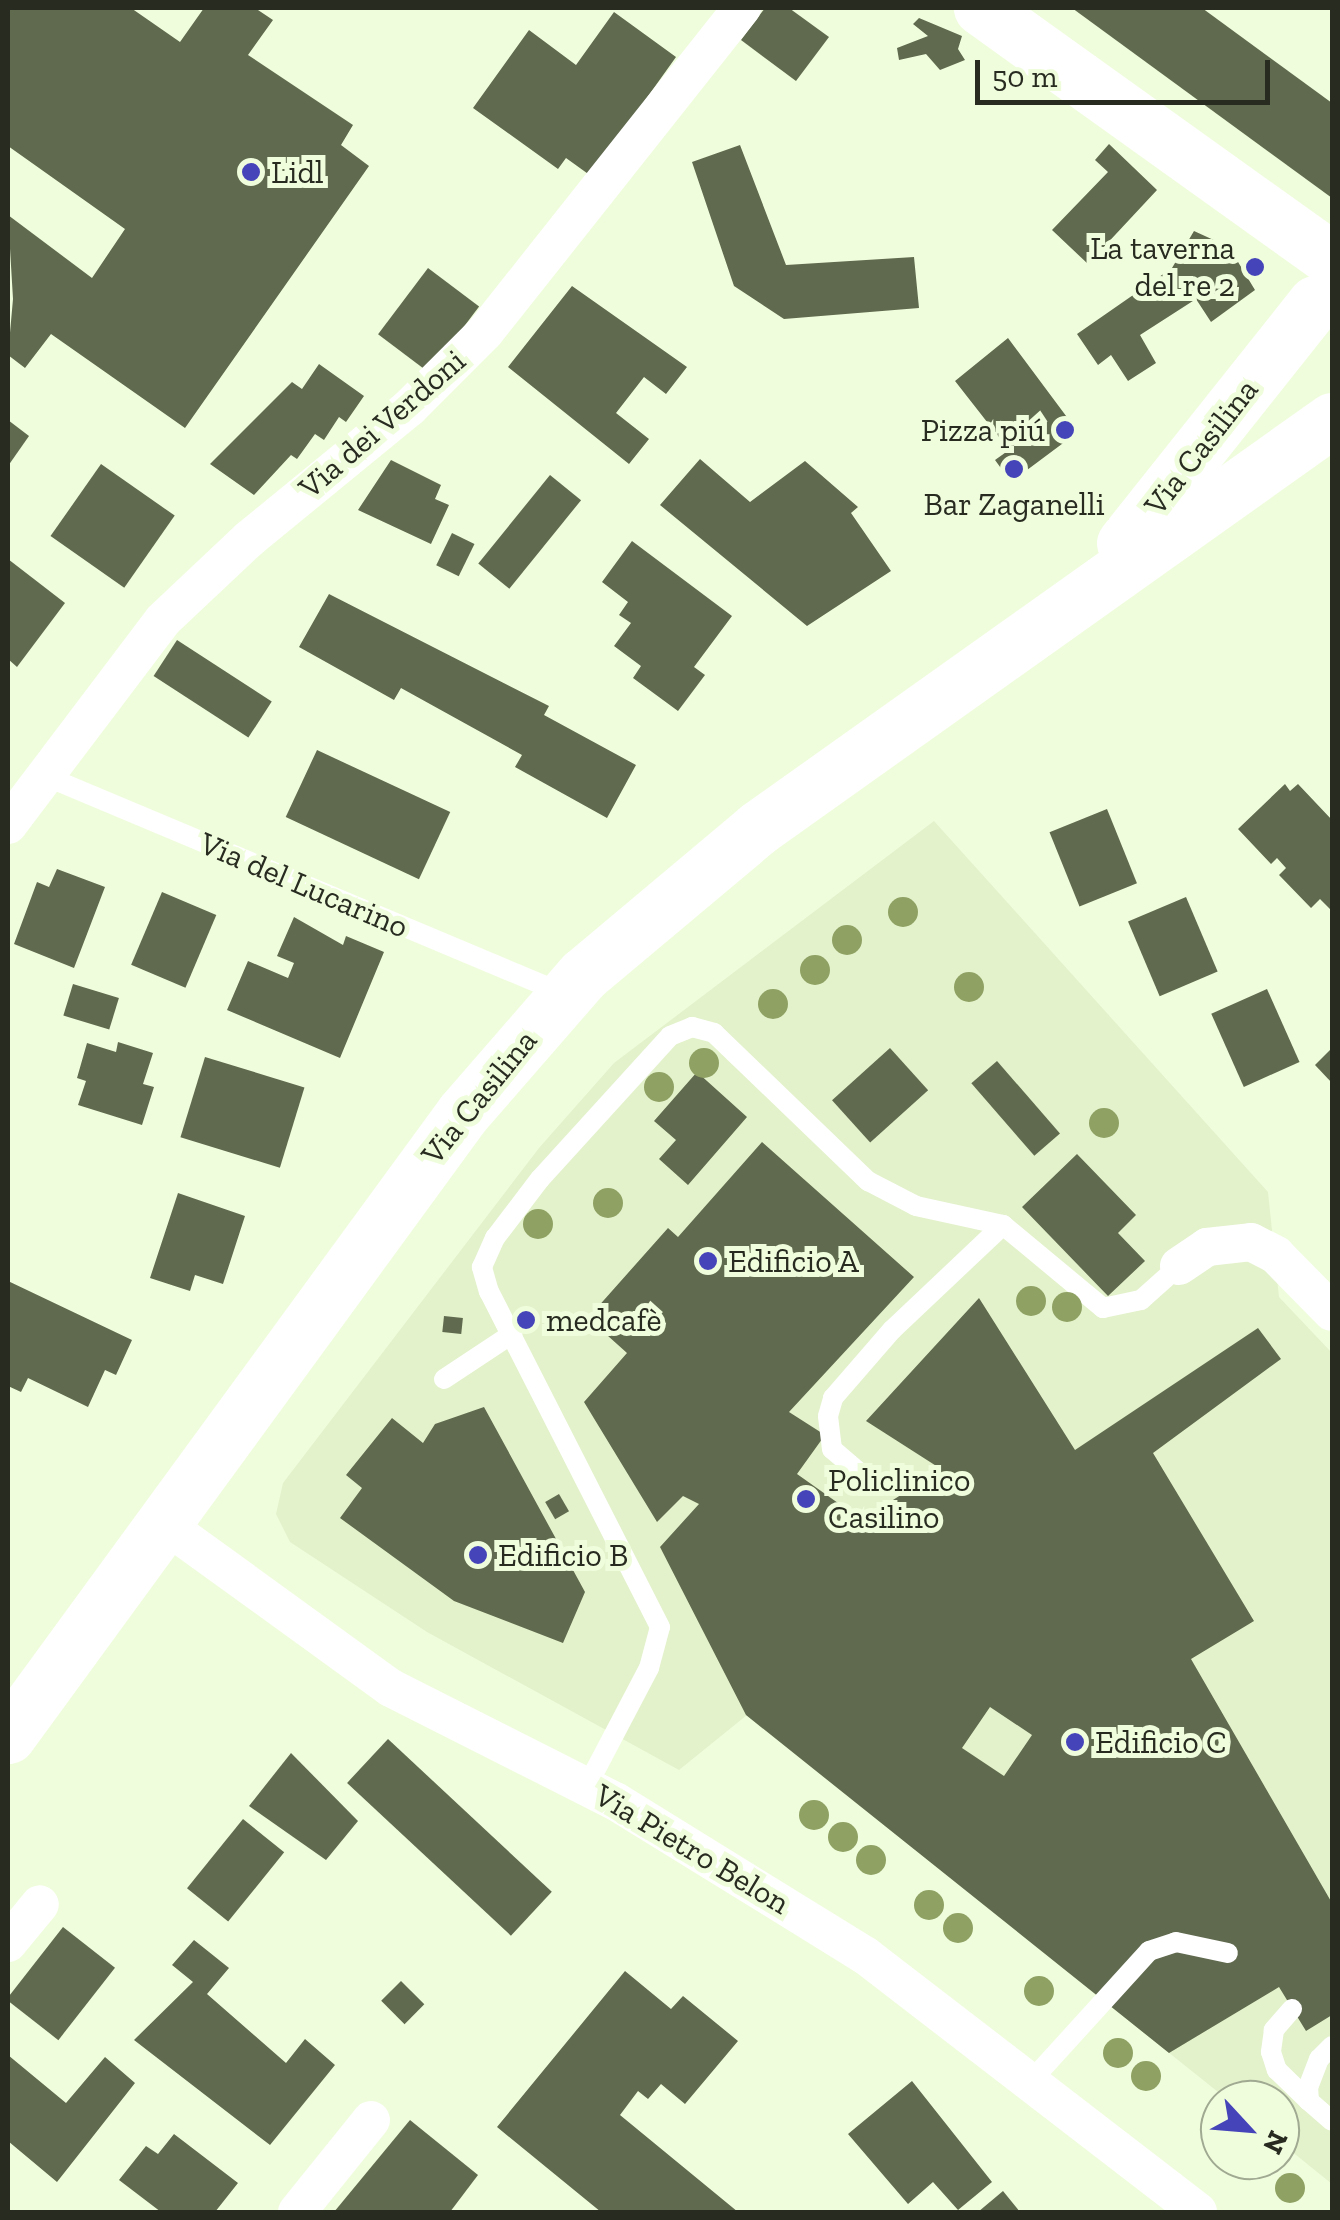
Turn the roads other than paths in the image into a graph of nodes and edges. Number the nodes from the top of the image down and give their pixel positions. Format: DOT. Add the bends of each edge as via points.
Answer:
graph roads {
  1 [pos="742,8"];
  2 [pos="982,8"];
  3 [pos="1327,302"];
  4 [pos="1332,420"];
  5 [pos="1086,591"];
  6 [pos="43,776"];
  7 [pos="8,825"];
  8 [pos="564,994"];
  9 [pos="1003,1225"];
  10 [pos="1179,1266"];
  11 [pos="1332,1312"];
  12 [pos="512,1334"];
  13 [pos="444,1379"];
  14 [pos="868,1480"];
  15 [pos="163,1524"];
  16 [pos="8,1736"];
  17 [pos="587,1786"];
  18 [pos="40,1904"];
  19 [pos="8,1943"];
  20 [pos="1228,1954"];
  21 [pos="1292,2009"];
  22 [pos="1332,2046"];
  23 [pos="1030,2082"];
  24 [pos="1309,2101"];
  25 [pos="371,2120"];
  26 [pos="1332,2121"];
  27 [pos="297,2212"];
  28 [pos="1198,2212"];
  1 -- 6 [label="street, Via dei Verdoni" via="485,332 409,408 250,538 163,620"];
  2 -- 3 [label="main road" via="1264,211"];
  3 -- 5 [label="main road, Via Casilina"];
  4 -- 5 [label="main road, Via Casilina"];
  5 -- 8 [label="main road, Via Casilina" via="696,874"];
  6 -- 7 [label="street, Via dei Verdoni"];
  6 -- 8 [label="lane, Via del Lucarino"];
  8 -- 15 [label="main road, Via Casilina" via="462,1113"];
  9 -- 10 [label="lane" via="1104,1308 1140,1300"];
  9 -- 12 [label="lane" via="904,1201 868,1181 730,1044 706,1029 684,1028 595,1112 491,1244 484,1278"];
  9 -- 14 [label="lane" via="892,1330 834,1398 828,1416 832,1449"];
  10 -- 11 [label="street" via="1207,1247 1251,1242 1276,1255"];
  12 -- 13 [label="lane"];
  12 -- 17 [label="lane" via="660,1627 649,1668"];
  15 -- 16 [label="main road, Via Casilina"];
  15 -- 17 [label="street, Via Pietro Belon" via="391,1688"];
  17 -- 23 [label="street, Via Pietro Belon" via="866,1956"];
  18 -- 19 [label="street"];
  20 -- 23 [label="lane" via="1176,1942 1149,1951"];
  21 -- 24 [label="lane" via="1274,2030 1271,2052 1277,2070"];
  22 -- 24 [label="lane" via="1310,2076"];
  23 -- 28 [label="street, Via Pietro Belon"];
  24 -- 26 [label="lane"];
  25 -- 27 [label="street"];
}
